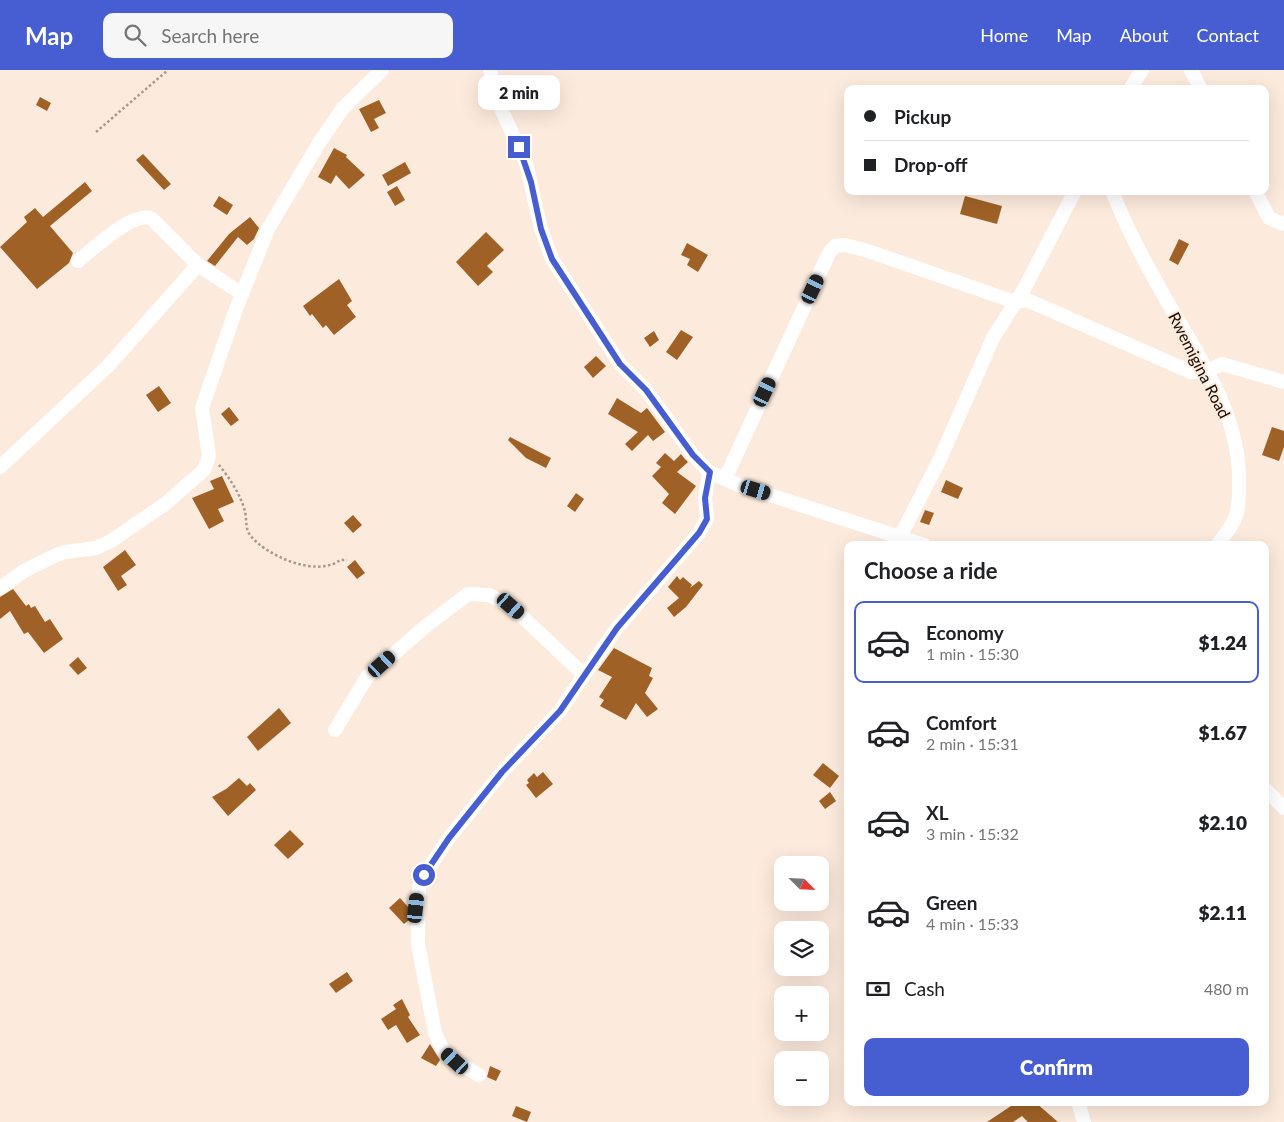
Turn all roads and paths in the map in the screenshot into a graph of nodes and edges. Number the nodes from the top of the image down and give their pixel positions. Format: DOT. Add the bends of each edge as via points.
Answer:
graph roads {
  1 [pos="168,70"];
  2 [pos="382,70"];
  3 [pos="490,70"];
  4 [pos="1142,70"];
  5 [pos="1191,70"];
  6 [pos="1133,85"];
  7 [pos="1199,85"];
  8 [pos="96,132"];
  9 [pos="1072,195"];
  10 [pos="1114,195"];
  11 [pos="1257,195"];
  12 [pos="1284,224"];
  13 [pos="78,262"];
  14 [pos="198,265"];
  15 [pos="242,294"];
  16 [pos="1015,302"];
  17 [pos="1207,371"];
  18 [pos="1284,382"];
  19 [pos="209,456"];
  20 [pos="0,467"];
  21 [pos="710,472"];
  22 [pos="725,479"];
  23 [pos="900,537"];
  24 [pos="912,541"];
  25 [pos="1220,541"];
  26 [pos="347,560"];
  27 [pos="0,588"];
  28 [pos="584,675"];
  29 [pos="336,730"];
  30 [pos="1269,793"];
  31 [pos="1284,808"];
  32 [pos="479,1075"];
  33 [pos="1079,1106"];
  34 [pos="1084,1122"];
  1 -- 8 [label="path"];
  2 -- 15 [label="street" via="343,108 319,143 268,229"];
  3 -- 21 [label="street" via="497,100 526,163 541,229 552,259 620,364 646,390 693,455"];
  4 -- 6 [label="street"];
  5 -- 7 [label="street"];
  9 -- 16 [label="street"];
  10 -- 17 [label="street, Rwemigina Road" via="1159,287"];
  11 -- 12 [label="street" via="1269,218"];
  13 -- 14 [label="street" via="118,230 140,217 146,217 152,219"];
  14 -- 15 [label="street"];
  14 -- 20 [label="street" via="108,366"];
  15 -- 19 [label="street" via="202,408"];
  16 -- 17 [label="street" via="1027,300 1191,372"];
  16 -- 22 [label="street" via="865,250 834,246"];
  16 -- 23 [label="street" via="993,338 940,459"];
  17 -- 18 [label="street" via="1222,364"];
  17 -- 25 [label="street, Rwemigina Road" via="1227,413 1240,469 1236,516"];
  19 -- 26 [label="path" via="221,468 240,499 246,527 257,542 297,564 323,567"];
  19 -- 27 [label="street" via="204,470 165,504 111,541 96,548 54,556"];
  21 -- 22 [label="street"];
  21 -- 28 [label="street" via="705,498 707,519 699,533 617,628"];
  22 -- 23 [label="street"];
  23 -- 24 [label="street"];
  28 -- 29 [label="street" via="511,606 489,596 468,594 367,677"];
  28 -- 32 [label="street" via="560,711 502,772 449,838 419,888 416,908 418,944 435,1033 443,1050"];
  30 -- 31 [label="street"];
  33 -- 34 [label="street"];
}
